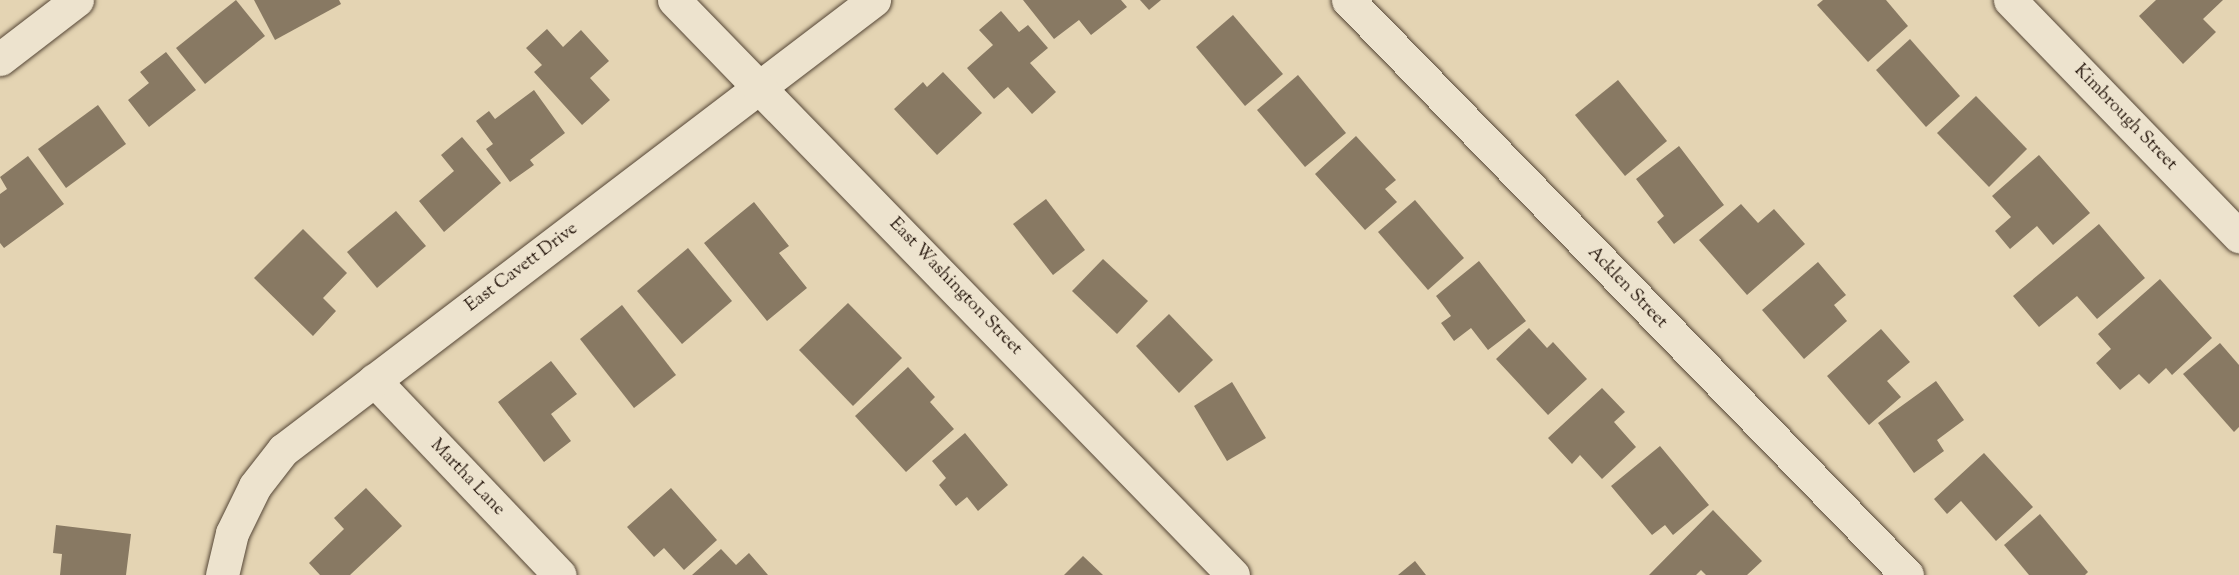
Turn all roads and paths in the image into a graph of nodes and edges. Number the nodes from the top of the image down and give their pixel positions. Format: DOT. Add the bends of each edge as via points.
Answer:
graph roads {
  1 [pos="76,0"];
  2 [pos="674,0"];
  3 [pos="874,0"];
  4 [pos="1348,0"];
  5 [pos="2010,0"];
  6 [pos="0,59"];
  7 [pos="759,87"];
  8 [pos="2239,236"];
  9 [pos="374,380"];
  10 [pos="222,575"];
  11 [pos="560,575"];
  12 [pos="1233,575"];
  13 [pos="1907,575"];
  1 -- 6 [label="street"];
  2 -- 7 [label="street, East Washington Street"];
  3 -- 7 [label="street, East Cavett Drive"];
  4 -- 13 [label="street, Acklen Street"];
  5 -- 8 [label="street, Kimbrough Street"];
  7 -- 9 [label="street, East Cavett Drive"];
  7 -- 12 [label="street, East Washington Street"];
  9 -- 10 [label="street, East Cavett Drive" via="283,450 255,486 232,533"];
  9 -- 11 [label="street, Martha Lane"];
}
